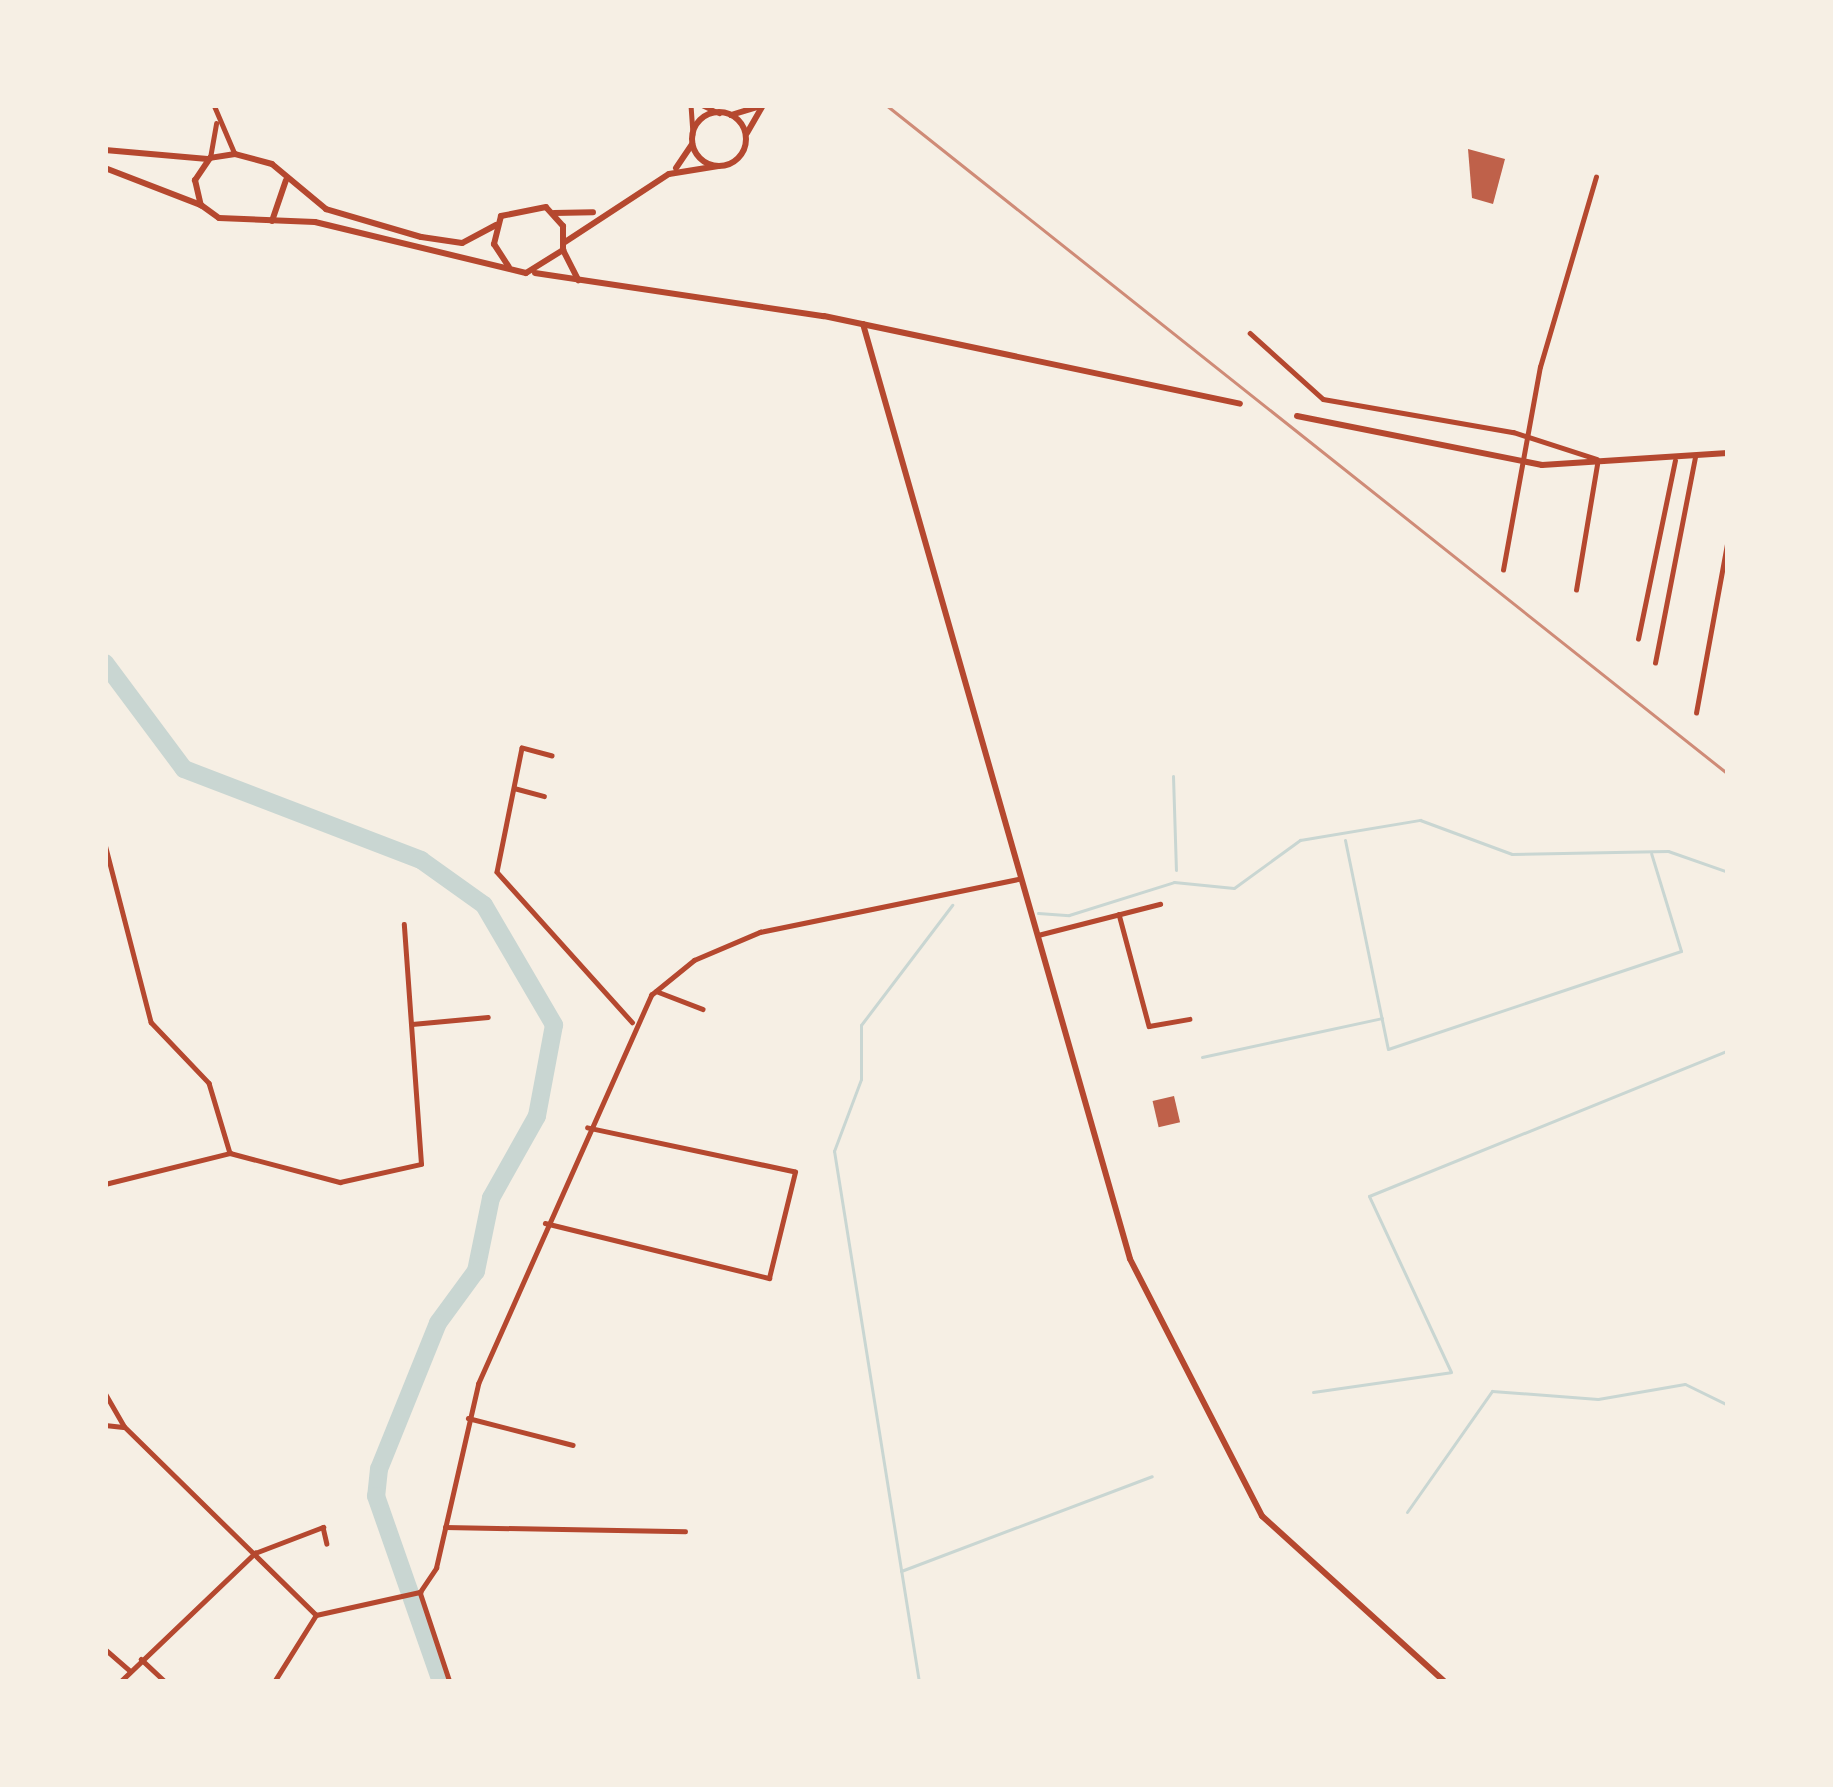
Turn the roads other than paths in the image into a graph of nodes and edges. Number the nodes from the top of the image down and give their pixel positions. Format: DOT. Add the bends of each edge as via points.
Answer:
graph roads {
  1 [pos="214,105"];
  2 [pos="691,105"];
  3 [pos="702,105"];
  4 [pos="762,105"];
  5 [pos="719,112"];
  6 [pos="730,115"];
  7 [pos="216,118"];
  8 [pos="746,137"];
  9 [pos="693,138"];
  10 [pos="105,150"];
  11 [pos="235,154"];
  12 [pos="209,158"];
  13 [pos="718,166"];
  14 [pos="105,168"];
  15 [pos="669,174"];
  16 [pos="284,177"];
  17 [pos="1596,177"];
  18 [pos="201,205"];
  19 [pos="596,212"];
  20 [pos="554,213"];
  21 [pos="270,222"];
  22 [pos="496,225"];
  23 [pos="564,246"];
  24 [pos="509,267"];
  25 [pos="535,273"];
  26 [pos="586,284"];
  27 [pos="863,324"];
  28 [pos="1250,333"];
  29 [pos="1240,404"];
  30 [pos="1297,416"];
  31 [pos="1527,435"];
  32 [pos="1728,453"];
  33 [pos="1695,458"];
  34 [pos="1675,460"];
  35 [pos="1520,462"];
  36 [pos="1597,465"];
  37 [pos="1614,465"];
  38 [pos="1728,539"];
  39 [pos="1503,571"];
  40 [pos="1576,590"];
  41 [pos="1638,639"];
  42 [pos="1655,663"];
  43 [pos="1696,713"];
  44 [pos="552,756"];
  45 [pos="512,788"];
  46 [pos="544,796"];
  47 [pos="105,844"];
  48 [pos="1018,880"];
  49 [pos="1160,904"];
  50 [pos="1119,914"];
  51 [pos="404,926"];
  52 [pos="1038,935"];
  53 [pos="656,991"];
  54 [pos="703,1009"];
  55 [pos="488,1017"];
  56 [pos="1190,1019"];
  57 [pos="632,1022"];
  58 [pos="412,1024"];
  59 [pos="588,1128"];
  60 [pos="230,1153"];
  61 [pos="105,1184"];
  62 [pos="545,1223"];
  63 [pos="105,1393"];
  64 [pos="466,1418"];
  65 [pos="105,1425"];
  66 [pos="125,1427"];
  67 [pos="573,1445"];
  68 [pos="445,1527"];
  69 [pos="685,1531"];
  70 [pos="327,1544"];
  71 [pos="255,1553"];
  72 [pos="418,1592"];
  73 [pos="316,1615"];
  74 [pos="105,1649"];
  75 [pos="141,1659"];
  76 [pos="130,1671"];
  77 [pos="120,1682"];
  78 [pos="166,1682"];
  79 [pos="274,1682"];
  80 [pos="450,1682"];
  81 [pos="1444,1682"];
  1 -- 7 [label="street"];
  2 -- 9 [label="street"];
  3 -- 5 [label="street"];
  4 -- 6 [label="street"];
  4 -- 8 [label="street"];
  5 -- 6 [label="street"];
  5 -- 9 [label="street"];
  6 -- 8 [label="street"];
  7 -- 11 [label="street"];
  7 -- 12 [label="street"];
  8 -- 13 [label="street" via="736,161"];
  9 -- 13 [label="street"];
  9 -- 15 [label="street"];
  10 -- 12 [label="street"];
  11 -- 12 [label="street"];
  11 -- 16 [label="street"];
  12 -- 18 [label="street" via="195,180"];
  13 -- 15 [label="street"];
  14 -- 18 [label="street"];
  15 -- 19 [label="street"];
  16 -- 21 [label="street" via="288,199"];
  16 -- 22 [label="street" via="339,214 450,244"];
  17 -- 31 [label="street"];
  18 -- 21 [label="street"];
  19 -- 20 [label="street"];
  19 -- 23 [label="street"];
  20 -- 22 [label="street" via="527,203"];
  20 -- 23 [label="street"];
  21 -- 24 [label="street"];
  22 -- 24 [label="street"];
  23 -- 25 [label="street"];
  23 -- 26 [label="street"];
  24 -- 25 [label="street"];
  25 -- 26 [label="street"];
  26 -- 27 [label="street"];
  27 -- 29 [label="street"];
  27 -- 48 [label="street"];
  28 -- 31 [label="street" via="1323,399"];
  30 -- 35 [label="street"];
  31 -- 35 [label="street"];
  31 -- 37 [label="street"];
  32 -- 33 [label="street"];
  33 -- 34 [label="street"];
  33 -- 42 [label="street"];
  34 -- 37 [label="street"];
  34 -- 41 [label="street"];
  35 -- 36 [label="street"];
  35 -- 39 [label="street"];
  36 -- 37 [label="street"];
  36 -- 40 [label="street"];
  38 -- 43 [label="street"];
  44 -- 45 [label="street" via="522,748"];
  45 -- 46 [label="street"];
  45 -- 57 [label="street" via="497,872"];
  47 -- 60 [label="street" via="151,1022 209,1083"];
  48 -- 52 [label="street"];
  48 -- 53 [label="street" via="760,932"];
  49 -- 50 [label="street"];
  50 -- 52 [label="street"];
  50 -- 56 [label="street" via="1149,1026"];
  51 -- 58 [label="street"];
  52 -- 81 [label="street" via="1130,1258 1262,1516"];
  53 -- 54 [label="street"];
  53 -- 57 [label="street"];
  55 -- 58 [label="street"];
  57 -- 59 [label="street"];
  58 -- 60 [label="street" via="427,1154 418,1167 340,1182"];
  59 -- 62 [label="street"];
  59 -- 62 [label="street" via="795,1172 769,1278"];
  60 -- 61 [label="street"];
  62 -- 64 [label="street"];
  63 -- 66 [label="street"];
  64 -- 67 [label="street"];
  64 -- 68 [label="street"];
  65 -- 66 [label="street"];
  66 -- 71 [label="street"];
  68 -- 69 [label="street"];
  68 -- 72 [label="street"];
  70 -- 71 [label="street" via="323,1527"];
  71 -- 73 [label="street"];
  71 -- 75 [label="street"];
  72 -- 73 [label="street"];
  72 -- 80 [label="street"];
  73 -- 79 [label="street"];
  74 -- 76 [label="street"];
  75 -- 76 [label="street"];
  75 -- 78 [label="street"];
  76 -- 77 [label="street"];
}
